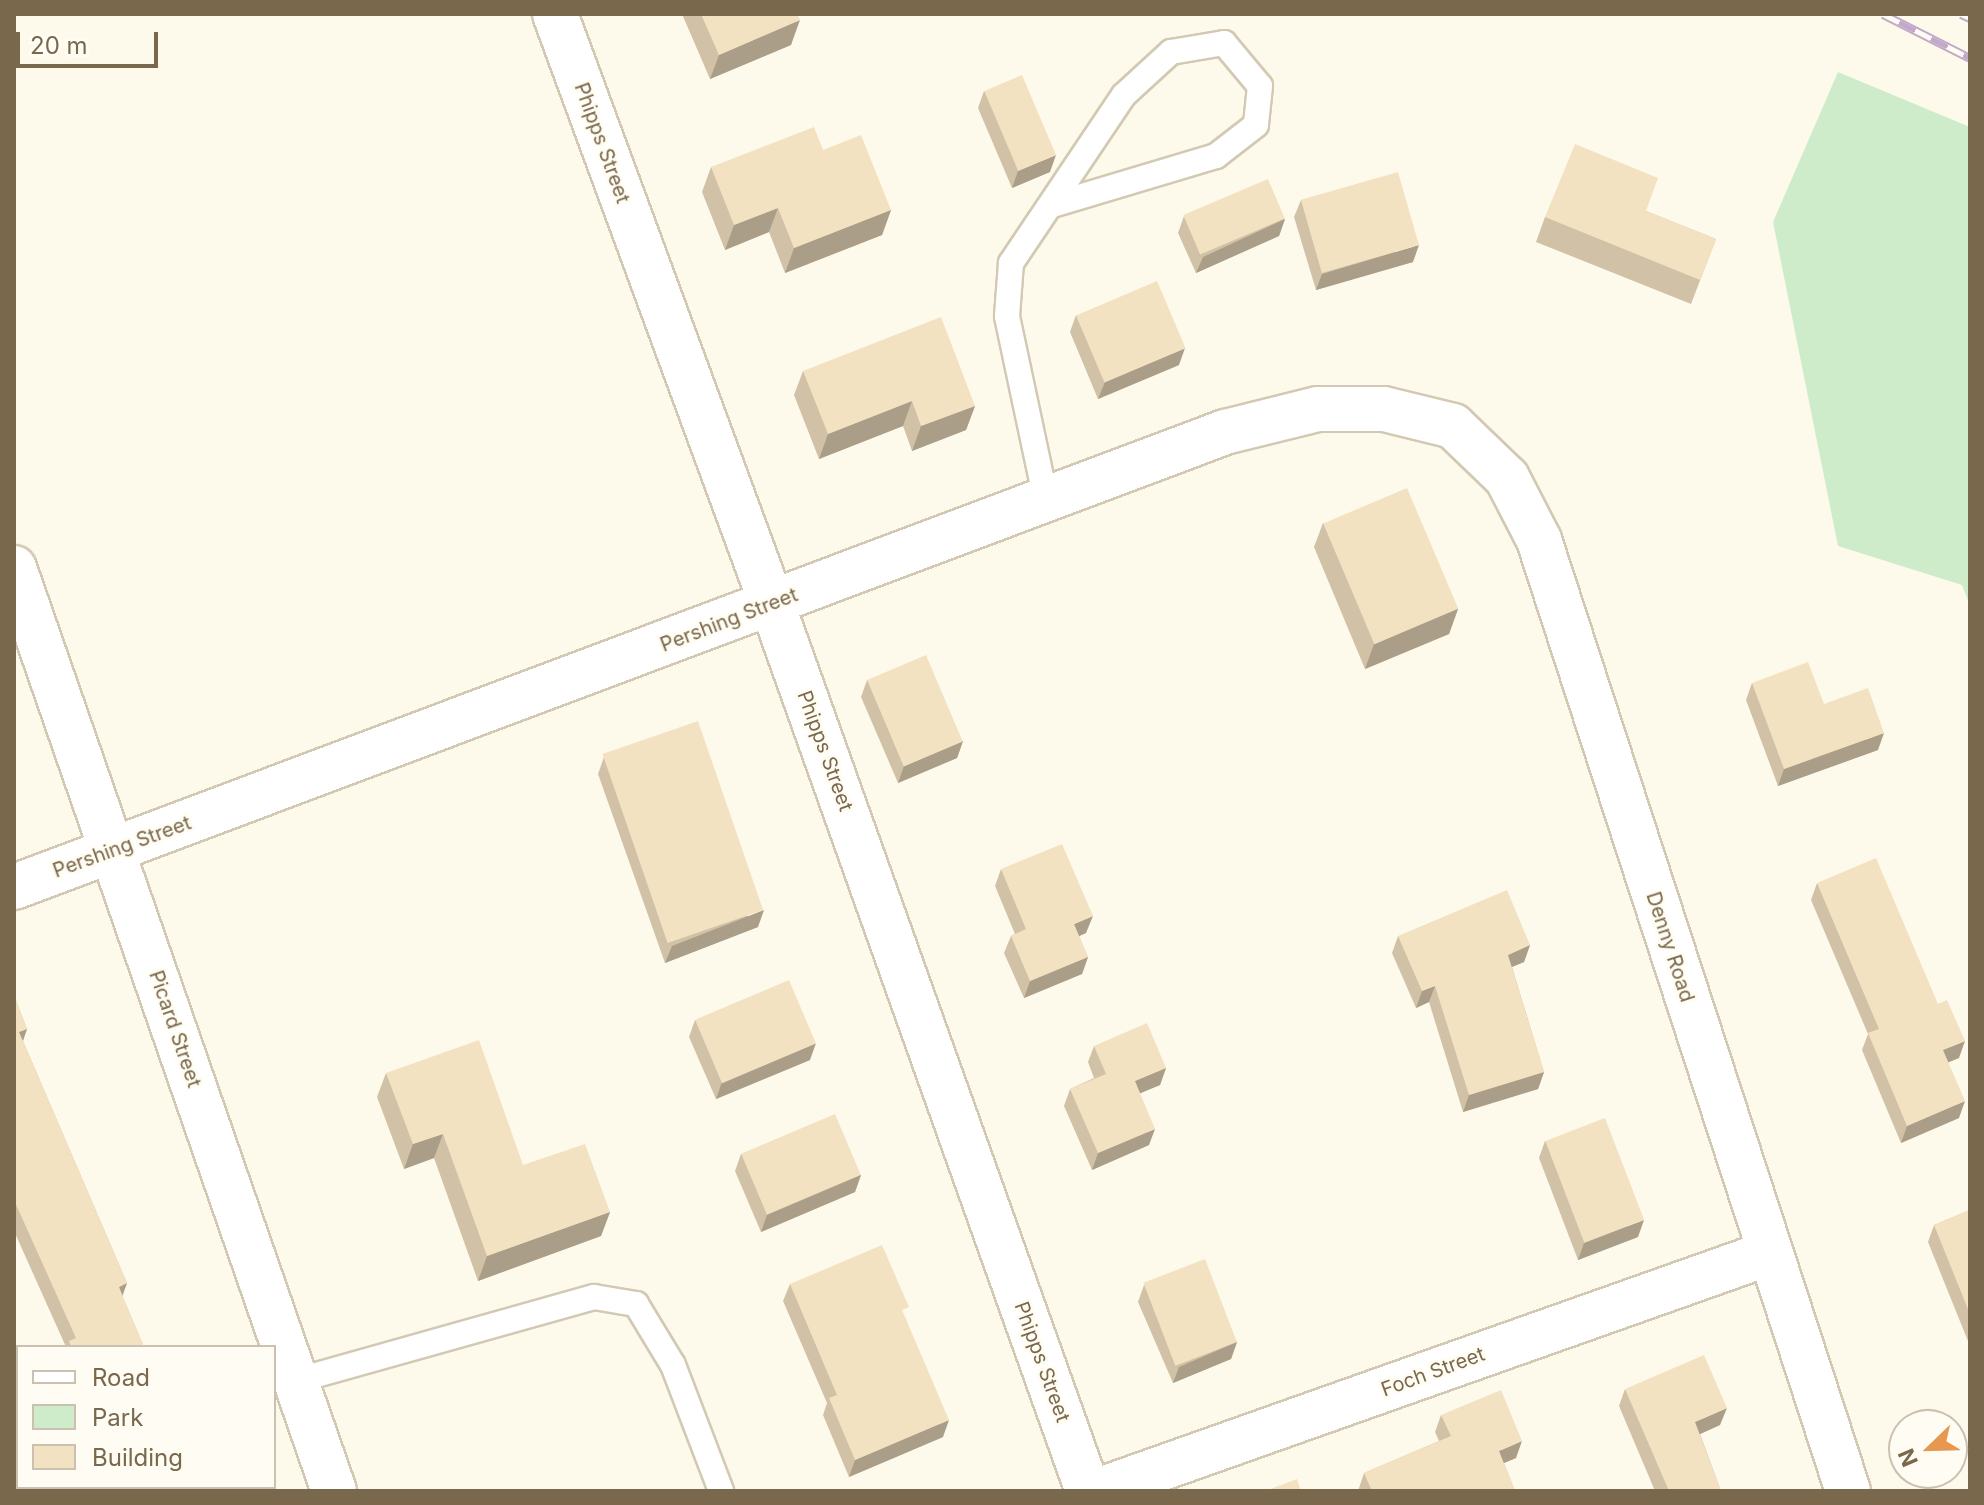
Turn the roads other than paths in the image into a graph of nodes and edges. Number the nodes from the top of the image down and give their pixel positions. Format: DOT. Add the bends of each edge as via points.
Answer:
graph roads {
  1 [pos="555,14"];
  2 [pos="1053,205"];
  3 [pos="1453,426"];
  4 [pos="1046,500"];
  5 [pos="14,568"];
  6 [pos="772,604"];
  7 [pos="114,851"];
  8 [pos="14,887"];
  9 [pos="1769,1253"];
  10 [pos="295,1381"];
  11 [pos="334,1491"];
  12 [pos="721,1491"];
  13 [pos="1088,1491"];
  14 [pos="1097,1491"];
  15 [pos="1848,1491"];
  1 -- 6 [label="street, Phipps Street"];
  2 -- 2 [label="lane" via="1124,95 1171,52 1224,43 1260,86 1256,125 1216,156"];
  2 -- 4 [label="lane" via="1011,263 1007,316"];
  3 -- 4 [label="street, Pershing Street" via="1384,409 1318,409 1225,432"];
  3 -- 9 [label="street, Denny Road" via="1507,478 1539,540"];
  4 -- 6 [label="street, Pershing Street"];
  5 -- 7 [label="street, Picard Street"];
  6 -- 7 [label="street, Pershing Street"];
  6 -- 13 [label="street, Phipps Street"];
  7 -- 8 [label="street, Pershing Street"];
  7 -- 10 [label="street, Picard Street"];
  9 -- 14 [label="street, Foch Street"];
  9 -- 15 [label="street, Denny Road"];
  10 -- 11 [label="street, Picard Street"];
  10 -- 12 [label="lane" via="594,1297 636,1304 673,1365"];
}
